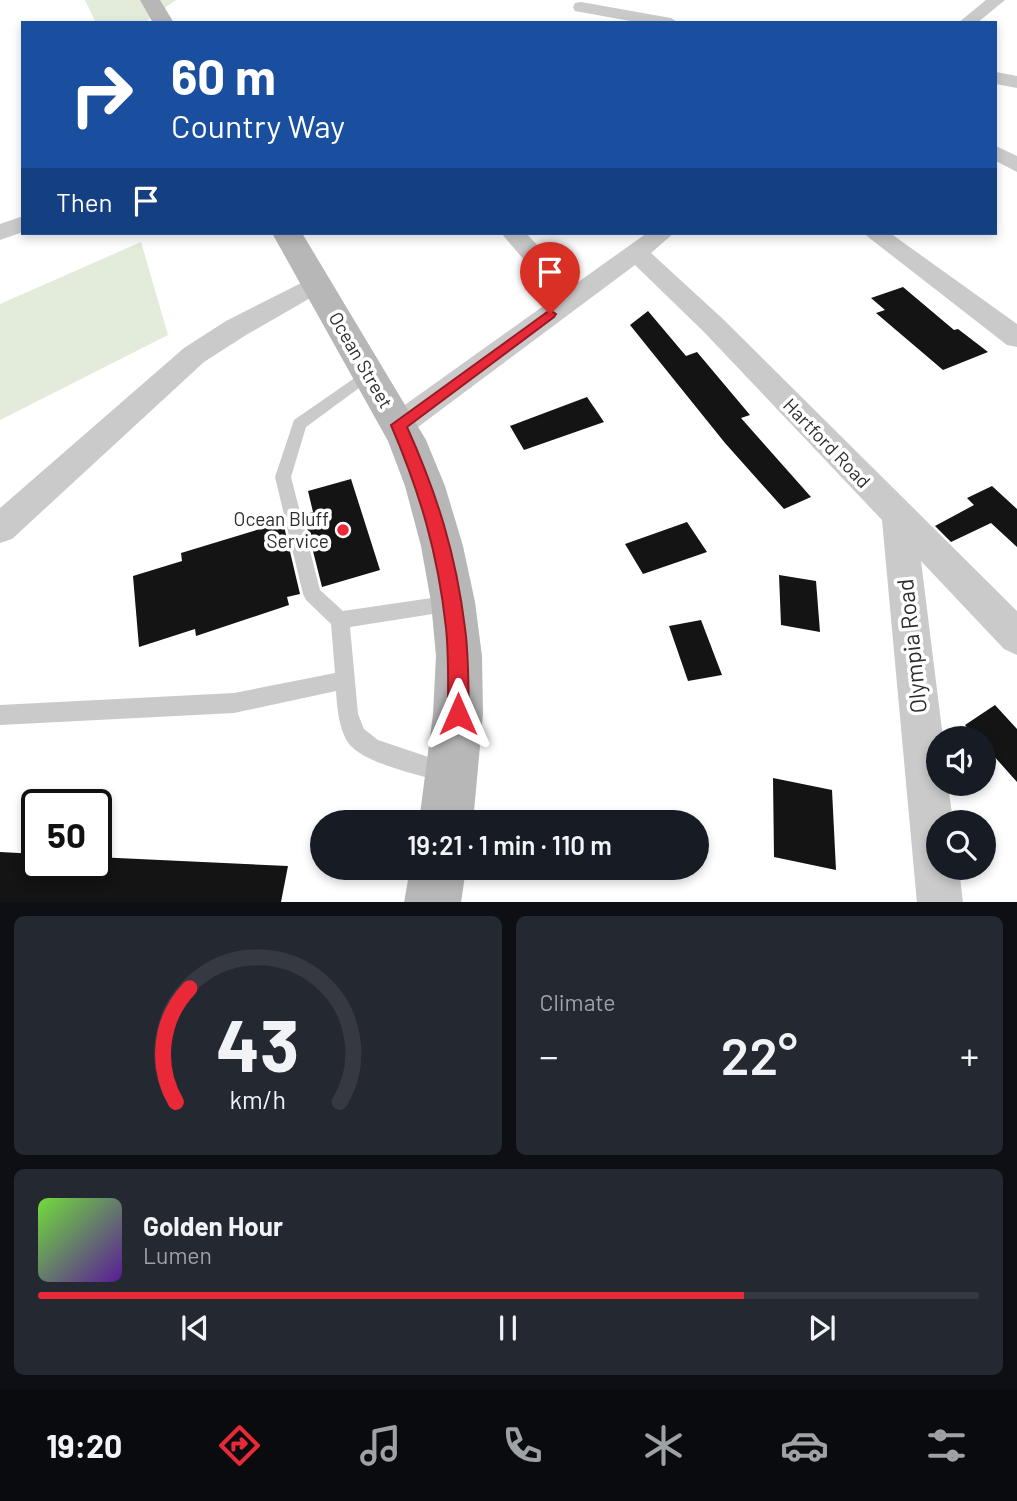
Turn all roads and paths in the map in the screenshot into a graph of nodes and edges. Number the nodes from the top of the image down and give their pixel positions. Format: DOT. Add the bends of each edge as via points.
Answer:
graph roads {
  1 [pos="150,0"];
  2 [pos="998,0"];
  3 [pos="577,3"];
  4 [pos="1017,3"];
  5 [pos="162,21"];
  6 [pos="599,21"];
  7 [pos="662,21"];
  8 [pos="969,21"];
  9 [pos="997,78"];
  10 [pos="1017,82"];
  11 [pos="997,153"];
  12 [pos="1017,165"];
  13 [pos="21,224"];
  14 [pos="0,233"];
  15 [pos="288,235"];
  16 [pos="515,235"];
  17 [pos="659,235"];
  18 [pos="878,235"];
  19 [pos="635,251"];
  20 [pos="317,283"];
  21 [pos="571,298"];
  22 [pos="1017,338"];
  23 [pos="369,373"];
  24 [pos="398,425"];
  25 [pos="898,516"];
  26 [pos="0,529"];
  27 [pos="453,602"];
  28 [pos="340,620"];
  29 [pos="1017,637"];
  30 [pos="345,680"];
  31 [pos="0,715"];
  32 [pos="452,774"];
  33 [pos="448,810"];
  34 [pos="436,880"];
  35 [pos="432,902"];
  36 [pos="940,902"];
  1 -- 5 [label="main road"];
  2 -- 4 [label="street"];
  2 -- 8 [label="street"];
  3 -- 6 [label="street"];
  3 -- 7 [label="street"];
  9 -- 10 [label="street"];
  11 -- 12 [label="street"];
  13 -- 14 [label="street"];
  15 -- 20 [label="main road, Ocean Street"];
  16 -- 21 [label="street"];
  17 -- 19 [label="street"];
  18 -- 22 [label="street"];
  19 -- 21 [label="street"];
  19 -- 25 [label="street, Hartford Road"];
  20 -- 23 [label="main road, Ocean Street"];
  20 -- 26 [label="street" via="194,355"];
  21 -- 24 [label="street"];
  23 -- 24 [label="main road, Ocean Street"];
  23 -- 28 [label="lane" via="299,424 283,477 312,594"];
  24 -- 27 [label="main road, Ocean Street" via="425,486"];
  25 -- 29 [label="street, Hartford Road"];
  25 -- 36 [label="street, Olympia Road"];
  27 -- 28 [label="lane"];
  27 -- 32 [label="main road, Ocean Street" via="458,714"];
  28 -- 30 [label="lane"];
  30 -- 31 [label="lane" via="234,703"];
  30 -- 32 [label="lane" via="348,714 356,736 372,749"];
  32 -- 33 [label="main road, Ocean Street"];
  34 -- 35 [label="main road"];
}
